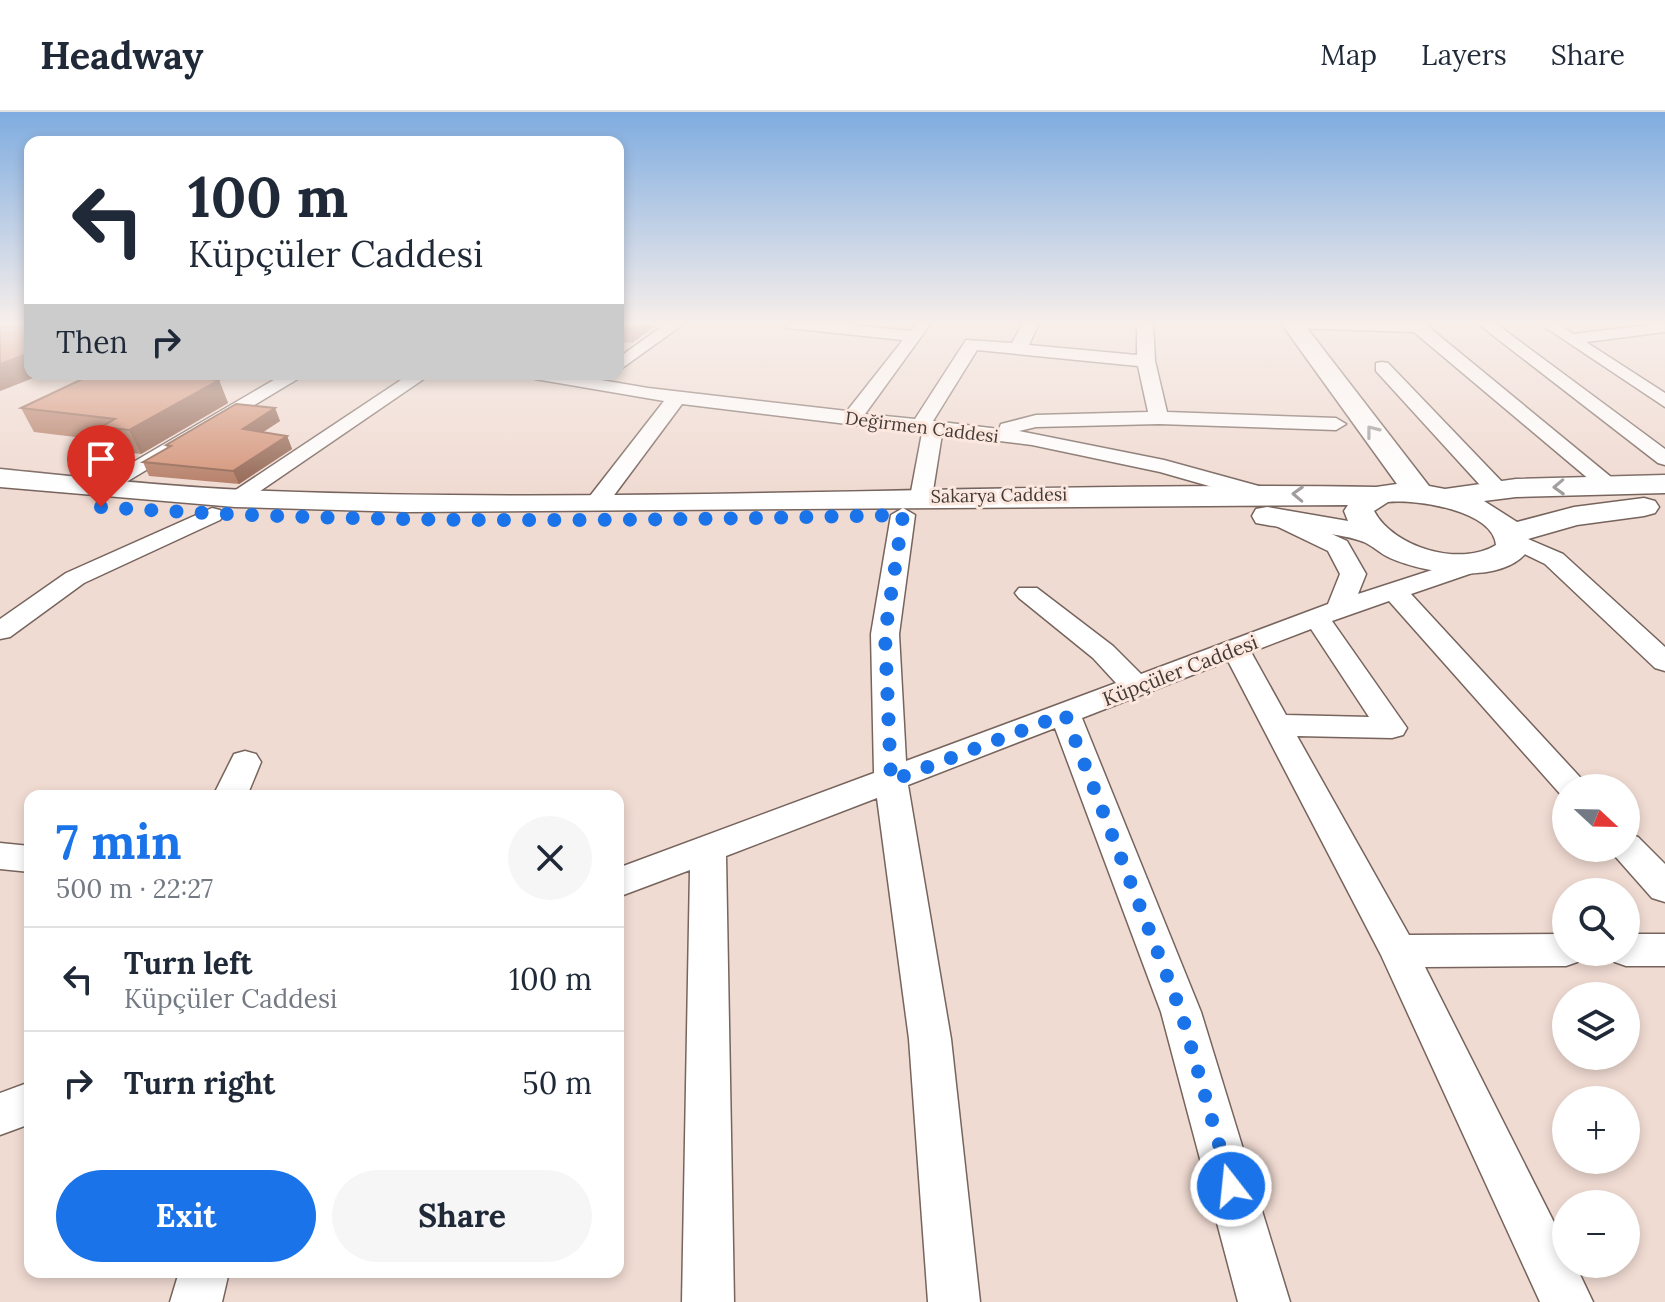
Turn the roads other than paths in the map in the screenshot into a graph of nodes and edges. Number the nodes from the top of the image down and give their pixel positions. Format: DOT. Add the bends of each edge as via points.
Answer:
graph roads {
  1 [pos="882,379"];
  2 [pos="953,379"];
  3 [pos="1150,379"];
  4 [pos="1305,379"];
  5 [pos="1337,379"];
  6 [pos="1393,379"];
  7 [pos="1481,379"];
  8 [pos="1558,379"];
  9 [pos="1631,379"];
  10 [pos="287,380"];
  11 [pos="413,380"];
  12 [pos="605,380"];
  13 [pos="676,398"];
  14 [pos="1665,401"];
  15 [pos="1159,418"];
  16 [pos="851,419"];
  17 [pos="1336,424"];
  18 [pos="926,429"];
  19 [pos="982,435"];
  20 [pos="1352,448"];
  21 [pos="1665,459"];
  22 [pos="0,478"];
  23 [pos="1665,484"];
  24 [pos="1611,486"];
  25 [pos="1376,487"];
  26 [pos="100,488"];
  27 [pos="1498,491"];
  28 [pos="1258,493"];
  29 [pos="1431,495"];
  30 [pos="0,498"];
  31 [pos="598,501"];
  32 [pos="224,506"];
  33 [pos="912,506"];
  34 [pos="1665,506"];
  35 [pos="1278,518"];
  36 [pos="1371,534"];
  37 [pos="1513,537"];
  38 [pos="1475,564"];
  39 [pos="1393,590"];
  40 [pos="1028,593"];
  41 [pos="1328,613"];
  42 [pos="0,631"];
  43 [pos="1235,649"];
  44 [pos="1665,662"];
  45 [pos="1137,687"];
  46 [pos="1065,714"];
  47 [pos="1277,725"];
  48 [pos="245,762"];
  49 [pos="1561,774"];
  50 [pos="891,781"];
  51 [pos="233,790"];
  52 [pos="708,849"];
  53 [pos="0,856"];
  54 [pos="24,858"];
  55 [pos="1640,861"];
  56 [pos="624,881"];
  57 [pos="1665,888"];
  58 [pos="1552,950"];
  59 [pos="1640,950"];
  60 [pos="1665,950"];
  61 [pos="1398,951"];
  62 [pos="24,1105"];
  63 [pos="0,1114"];
  64 [pos="202,1278"];
  65 [pos="196,1302"];
  66 [pos="708,1302"];
  67 [pos="954,1302"];
  68 [pos="1264,1302"];
  69 [pos="1567,1302"];
  1 -- 16 [label="street"];
  2 -- 18 [label="street"];
  3 -- 15 [label="street"];
  4 -- 17 [label="main road"];
  29 -- 5 [label="main road, one-way"];
  6 -- 27 [label="street"];
  7 -- 24 [label="street"];
  8 -- 21 [label="street"];
  9 -- 14 [label="street"];
  10 -- 26 [label="street"];
  11 -- 32 [label="street"];
  12 -- 13 [label="street, Değirmen Caddesi"];
  13 -- 16 [label="street, Değirmen Caddesi"];
  13 -- 31 [label="street"];
  15 -- 17 [label="street"];
  15 -- 19 [label="street" via="1036,421"];
  16 -- 18 [label="street, Değirmen Caddesi"];
  17 -- 20 [label="main road"];
  18 -- 19 [label="street, Değirmen Caddesi"];
  18 -- 33 [label="street"];
  19 -- 28 [label="street, Değirmen Caddesi" via="1032,439 1164,466"];
  22 -- 26 [label="main road, Sakarya Caddesi"];
  23 -- 24 [label="main road"];
  24 -- 27 [label="main road, one-way"];
  25 -- 28 [label="main road, Sakarya Caddesi, one-way"];
  25 -- 29 [label="main road, Sakarya Caddesi"];
  25 -- 36 [label="main road" via="1359,511"];
  26 -- 32 [label="main road, Sakarya Caddesi"];
  27 -- 29 [label="main road"];
  28 -- 33 [label="main road, Sakarya Caddesi"];
  29 -- 37 [label="main road" via="1486,513"];
  30 -- 32 [label="main road, Sakarya Caddesi"];
  31 -- 32 [label="main road, Sakarya Caddesi"];
  31 -- 33 [label="main road, Sakarya Caddesi"];
  32 -- 33 [label="main road, Sakarya Caddesi" via="432,521"];
  32 -- 42 [label="street" via="75,578"];
  33 -- 35 [label="main road, Sakarya Caddesi" via="1218,511"];
  33 -- 50 [label="street" via="885,634"];
  34 -- 37 [label="main road" via="1574,516"];
  35 -- 36 [label="main road, Sakarya Caddesi"];
  35 -- 41 [label="street" via="1338,546 1353,574"];
  36 -- 38 [label="main road, Sakarya Caddesi" via="1429,559"];
  37 -- 38 [label="main road" via="1513,549 1506,556"];
  37 -- 44 [label="street" via="1554,559"];
  38 -- 39 [label="street, Küpçüler Caddesi"];
  39 -- 41 [label="street, Küpçüler Caddesi"];
  39 -- 49 [label="street"];
  40 -- 45 [label="street" via="1103,652"];
  41 -- 43 [label="street, Küpçüler Caddesi"];
  41 -- 47 [label="street" via="1392,728"];
  43 -- 45 [label="street, Küpçüler Caddesi"];
  43 -- 47 [label="street"];
  45 -- 46 [label="street, Küpçüler Caddesi"];
  46 -- 50 [label="street, Küpçüler Caddesi"];
  46 -- 68 [label="street" via="1181,1012"];
  47 -- 61 [label="street"];
  48 -- 51 [label="street"];
  50 -- 52 [label="street, Küpçüler Caddesi"];
  50 -- 67 [label="street" via="930,1039"];
  52 -- 56 [label="street, Küpçüler Caddesi"];
  52 -- 66 [label="street"];
  53 -- 54 [label="street"];
  55 -- 57 [label="street"];
  58 -- 61 [label="street"];
  59 -- 60 [label="street"];
  61 -- 69 [label="street"];
  62 -- 63 [label="street"];
  64 -- 65 [label="street"];
}
